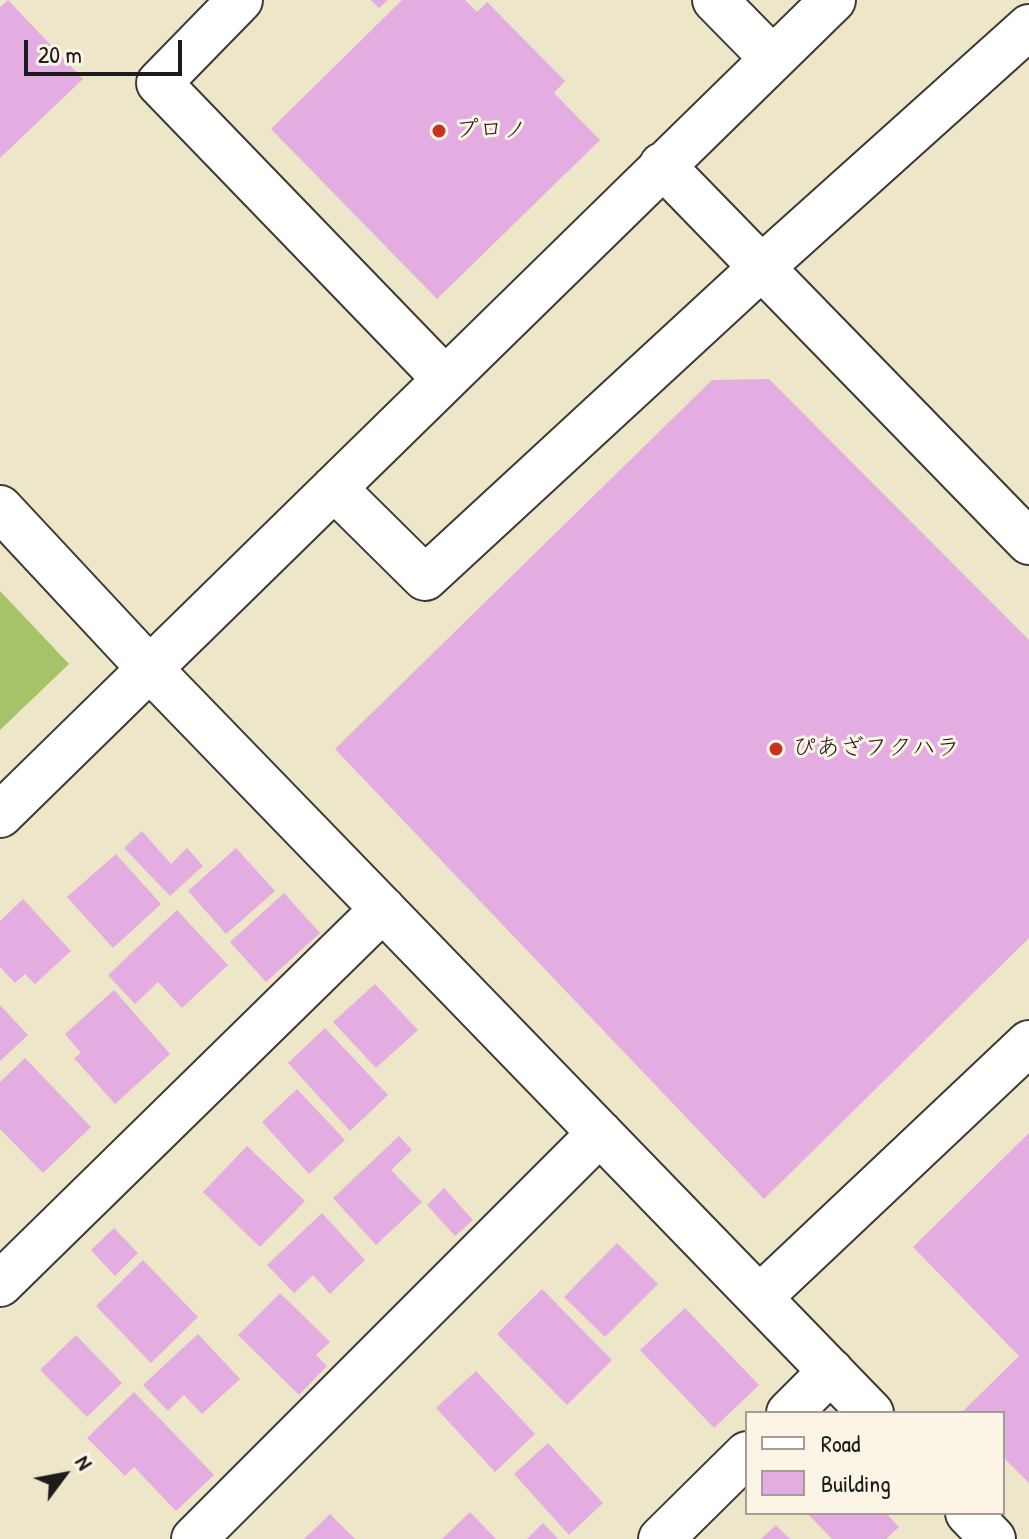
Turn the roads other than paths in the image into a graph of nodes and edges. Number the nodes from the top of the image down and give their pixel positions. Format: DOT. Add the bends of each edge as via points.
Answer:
graph roads {
  1 [pos="240,0"];
  2 [pos="715,0"];
  3 [pos="833,0"];
  4 [pos="1029,27"];
  5 [pos="771,57"];
  6 [pos="662,165"];
  7 [pos="762,267"];
  8 [pos="445,379"];
  9 [pos="334,488"];
  10 [pos="0,508"];
  11 [pos="1029,542"];
  12 [pos="151,670"];
  13 [pos="0,815"];
  14 [pos="383,909"];
  15 [pos="1029,1043"];
  16 [pos="600,1133"];
  17 [pos="0,1284"];
  18 [pos="761,1296"];
  19 [pos="831,1371"];
  20 [pos="791,1411"];
  21 [pos="869,1411"];
  22 [pos="745,1456"];
  23 [pos="970,1515"];
  24 [pos="194,1539"];
  25 [pos="661,1539"];
  26 [pos="993,1539"];
  1 -- 8 [label="street" via="159,83"];
  2 -- 5 [label="street"];
  3 -- 5 [label="street"];
  4 -- 7 [label="street"];
  5 -- 6 [label="street"];
  6 -- 7 [label="street"];
  6 -- 8 [label="street"];
  7 -- 9 [label="street" via="425,578"];
  7 -- 11 [label="street"];
  8 -- 9 [label="street"];
  9 -- 12 [label="street"];
  10 -- 12 [label="street"];
  12 -- 13 [label="street"];
  12 -- 14 [label="street"];
  14 -- 16 [label="street"];
  14 -- 17 [label="street"];
  15 -- 18 [label="street"];
  16 -- 18 [label="street"];
  16 -- 24 [label="street"];
  18 -- 19 [label="street"];
  19 -- 20 [label="street"];
  19 -- 21 [label="street"];
  22 -- 25 [label="street"];
  23 -- 26 [label="street"];
}
